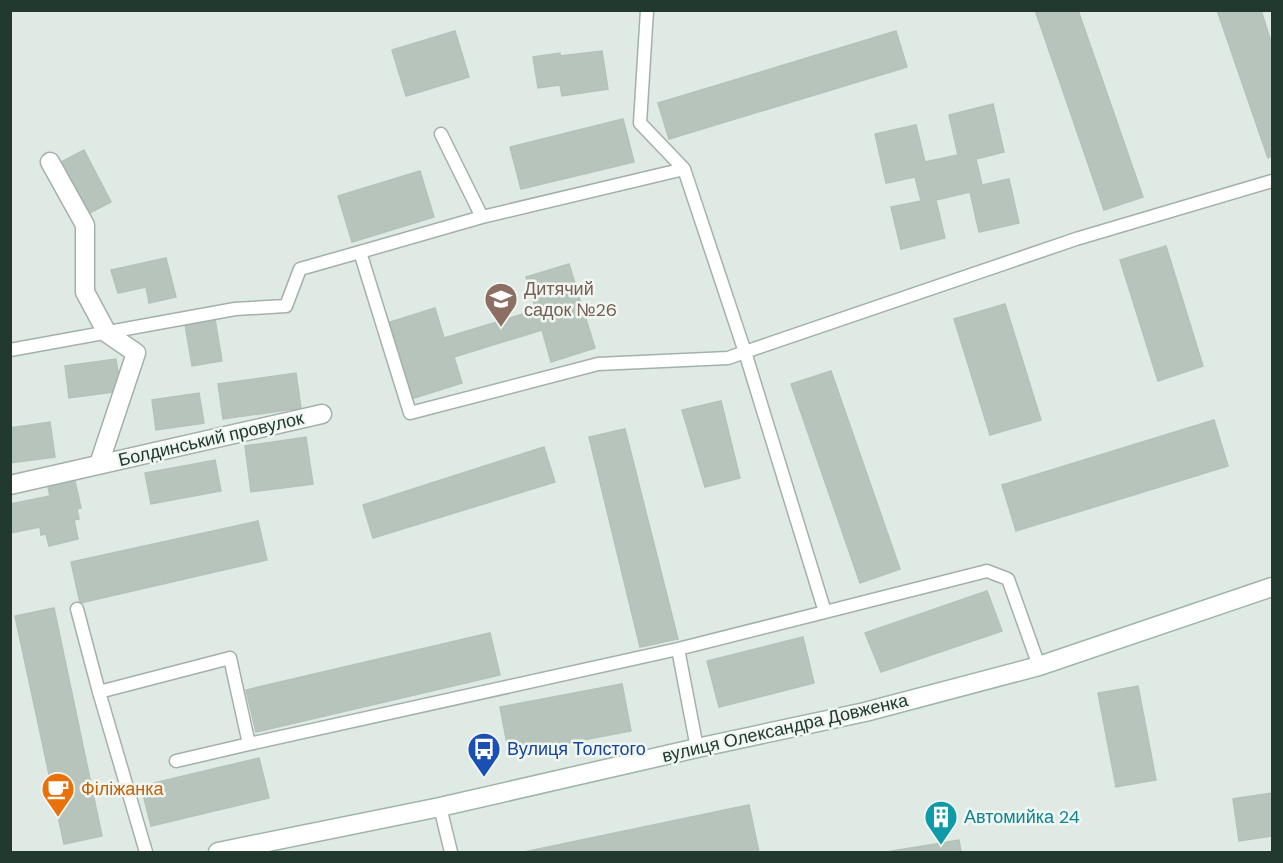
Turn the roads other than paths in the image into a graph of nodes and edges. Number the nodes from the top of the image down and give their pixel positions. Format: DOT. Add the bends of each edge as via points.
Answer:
graph roads {
  1 [pos="647,10"];
  2 [pos="441,134"];
  3 [pos="50,162"];
  4 [pos="684,169"];
  5 [pos="1272,181"];
  6 [pos="482,217"];
  7 [pos="360,252"];
  8 [pos="107,333"];
  9 [pos="10,350"];
  10 [pos="745,352"];
  11 [pos="322,414"];
  12 [pos="99,464"];
  13 [pos="10,485"];
  14 [pos="1272,587"];
  15 [pos="77,609"];
  16 [pos="825,612"];
  17 [pos="678,649"];
  18 [pos="1039,666"];
  19 [pos="99,692"];
  20 [pos="249,744"];
  21 [pos="697,748"];
  22 [pos="176,761"];
  23 [pos="440,807"];
  24 [pos="146,852"];
  25 [pos="218,852"];
  26 [pos="451,852"];
  1 -- 4 [label="lane" via="640,123"];
  2 -- 6 [label="lane"];
  3 -- 8 [label="main road, Болдинський провулок" via="85,225 85,292"];
  4 -- 6 [label="lane"];
  4 -- 10 [label="lane"];
  5 -- 10 [label="lane" via="1076,239"];
  6 -- 7 [label="lane"];
  7 -- 8 [label="lane" via="300,269 286,306 235,309"];
  7 -- 10 [label="lane" via="410,414 598,364 728,358"];
  8 -- 9 [label="lane"];
  8 -- 12 [label="main road, Болдинський провулок" via="136,353"];
  10 -- 16 [label="lane"];
  11 -- 12 [label="main road, Болдинський провулок"];
  12 -- 13 [label="main road, Болдинський провулок"];
  14 -- 18 [label="main road, вулиця Олександра Довженка"];
  15 -- 19 [label="lane"];
  16 -- 17 [label="lane"];
  16 -- 18 [label="lane" via="987,570 1008,579"];
  17 -- 20 [label="lane"];
  17 -- 21 [label="lane"];
  18 -- 21 [label="main road, вулиця Олександра Довженка" via="865,712"];
  19 -- 20 [label="lane" via="230,658"];
  19 -- 24 [label="lane"];
  20 -- 22 [label="lane"];
  21 -- 23 [label="main road, вулиця Олександра Довженка"];
  23 -- 25 [label="main road, вулиця Олександра Довженка"];
  23 -- 26 [label="lane"];
}
